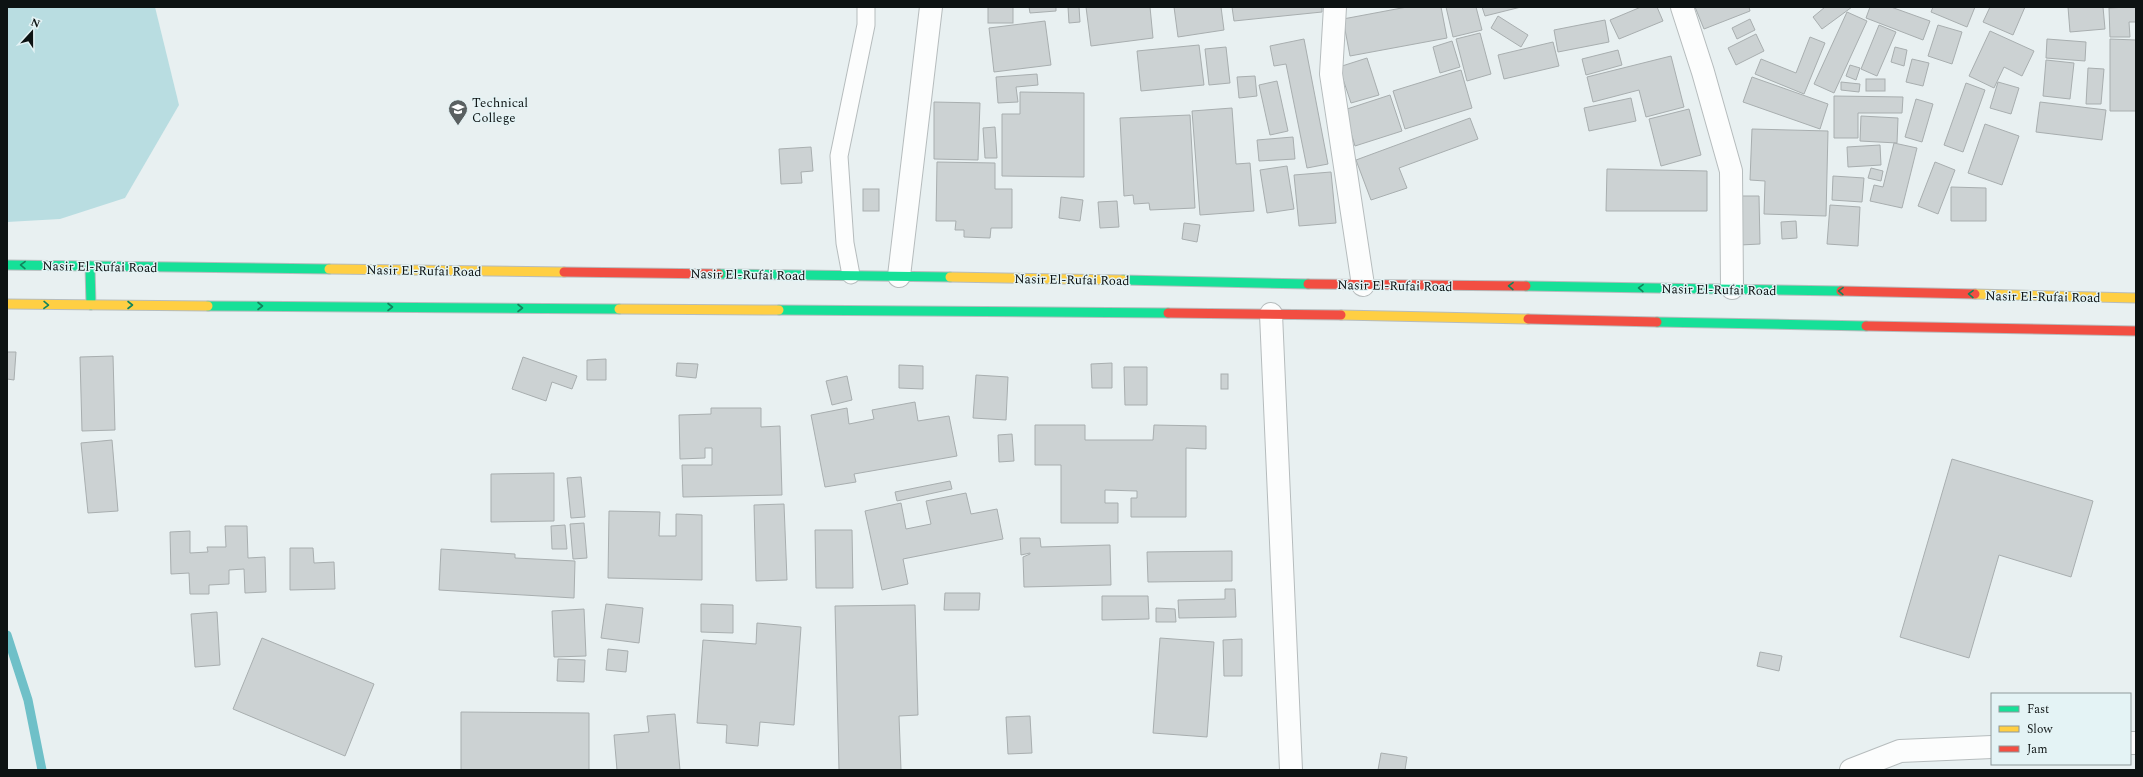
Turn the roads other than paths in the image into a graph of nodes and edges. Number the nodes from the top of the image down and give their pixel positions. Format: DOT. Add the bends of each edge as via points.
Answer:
graph roads {
  1 [pos="866,7"];
  2 [pos="931,7"];
  3 [pos="1335,7"];
  4 [pos="1682,7"];
  5 [pos="7,265"];
  6 [pos="90,266"];
  7 [pos="851,275"];
  8 [pos="899,276"];
  9 [pos="1363,284"];
  10 [pos="1732,288"];
  11 [pos="2136,298"];
  12 [pos="7,304"];
  13 [pos="91,305"];
  14 [pos="1271,314"];
  15 [pos="2136,331"];
  16 [pos="1991,748"];
  17 [pos="1291,770"];
  18 [pos="1851,770"];
  1 -- 7 [label="lane" via="866,25 839,156 845,242"];
  2 -- 8 [label="street"];
  3 -- 9 [label="street" via="1331,74"];
  4 -- 10 [label="street" via="1730,171"];
  6 -- 5 [label="main road, Nasir El-Rufai Road, one-way"];
  6 -- 7 [label="main road, Nasir El-Rufai Road"];
  6 -- 13 [label="main road"];
  7 -- 8 [label="main road, Nasir El-Rufai Road"];
  8 -- 9 [label="main road, Nasir El-Rufai Road"];
  10 -- 9 [label="main road, Nasir El-Rufai Road, one-way"];
  11 -- 10 [label="main road, Nasir El-Rufai Road, one-way" via="1761,293"];
  12 -- 13 [label="main road, one-way"];
  13 -- 14 [label="main road, one-way"];
  14 -- 15 [label="main road" via="1760,320"];
  14 -- 17 [label="street"];
  16 -- 18 [label="street" via="1900,751"];
}
